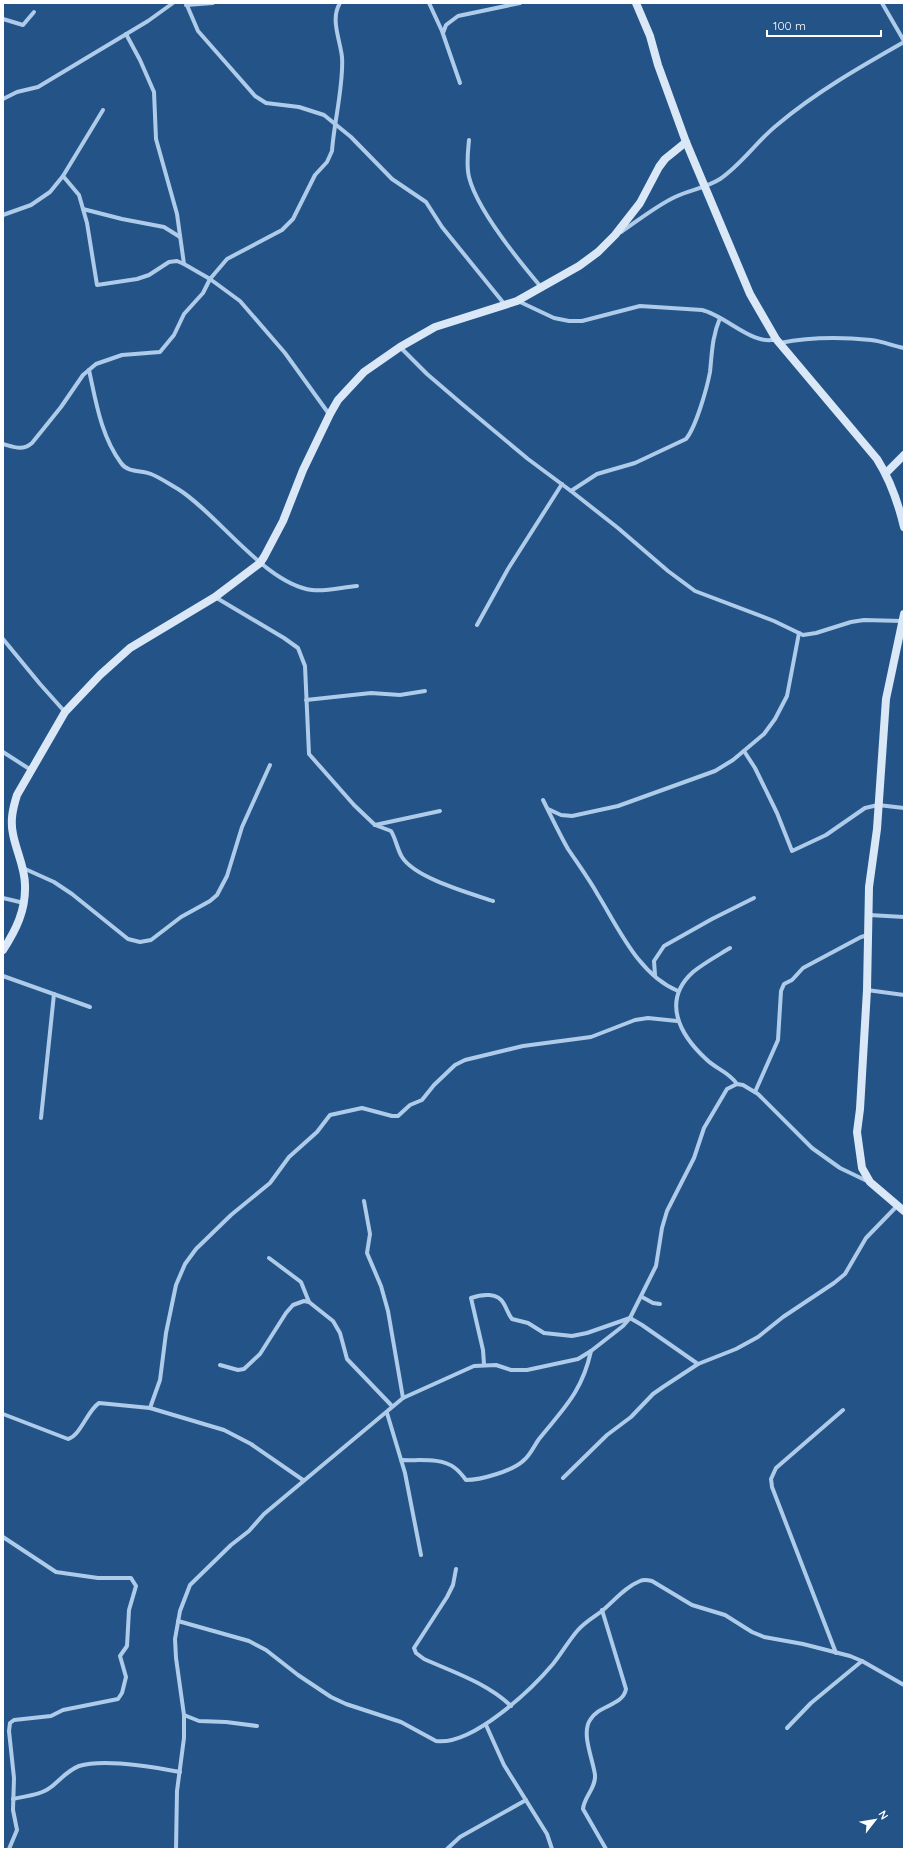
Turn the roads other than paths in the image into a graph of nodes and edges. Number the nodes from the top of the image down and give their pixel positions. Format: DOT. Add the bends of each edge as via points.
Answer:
graph roads {
  1 [pos="173,3"];
  2 [pos="213,3"];
  3 [pos="340,3"];
  4 [pos="429,3"];
  5 [pos="520,3"];
  6 [pos="636,3"];
  7 [pos="882,3"];
  8 [pos="186,4"];
  9 [pos="34,12"];
  10 [pos="3,19"];
  11 [pos="443,33"];
  12 [pos="126,34"];
  13 [pos="904,41"];
  14 [pos="460,83"];
  15 [pos="3,99"];
  16 [pos="102,110"];
  17 [pos="334,123"];
  18 [pos="468,140"];
  19 [pos="686,142"];
  20 [pos="63,176"];
  21 [pos="704,187"];
  22 [pos="83,209"];
  23 [pos="3,215"];
  24 [pos="615,235"];
  25 [pos="180,237"];
  26 [pos="184,264"];
  27 [pos="210,279"];
  28 [pos="542,288"];
  29 [pos="517,301"];
  30 [pos="506,306"];
  31 [pos="720,318"];
  32 [pos="778,341"];
  33 [pos="400,347"];
  34 [pos="904,348"];
  35 [pos="89,370"];
  36 [pos="330,414"];
  37 [pos="3,444"];
  38 [pos="904,455"];
  39 [pos="886,473"];
  40 [pos="562,484"];
  41 [pos="571,491"];
  42 [pos="904,527"];
  43 [pos="260,563"];
  44 [pos="357,586"];
  45 [pos="215,597"];
  46 [pos="903,618"];
  47 [pos="477,625"];
  48 [pos="799,633"];
  49 [pos="3,638"];
  50 [pos="425,691"];
  51 [pos="306,700"];
  52 [pos="65,712"];
  53 [pos="744,751"];
  54 [pos="3,752"];
  55 [pos="270,765"];
  56 [pos="31,770"];
  57 [pos="543,800"];
  58 [pos="878,806"];
  59 [pos="904,808"];
  60 [pos="548,809"];
  61 [pos="440,812"];
  62 [pos="375,825"];
  63 [pos="23,868"];
  64 [pos="3,898"];
  65 [pos="754,898"];
  66 [pos="493,901"];
  67 [pos="24,904"];
  68 [pos="869,915"];
  69 [pos="904,917"];
  70 [pos="869,935"];
  71 [pos="730,948"];
  72 [pos="3,950"];
  73 [pos="3,976"];
  74 [pos="655,976"];
  75 [pos="867,990"];
  76 [pos="678,991"];
  77 [pos="54,994"];
  78 [pos="904,995"];
  79 [pos="90,1007"];
  80 [pos="677,1021"];
  81 [pos="737,1084"];
  82 [pos="755,1092"];
  83 [pos="41,1118"];
  84 [pos="870,1182"];
  85 [pos="364,1201"];
  86 [pos="901,1208"];
  87 [pos="269,1258"];
  88 [pos="642,1297"];
  89 [pos="309,1302"];
  90 [pos="660,1304"];
  91 [pos="630,1318"];
  92 [pos="591,1351"];
  93 [pos="484,1364"];
  94 [pos="698,1364"];
  95 [pos="220,1365"];
  96 [pos="404,1398"];
  97 [pos="392,1406"];
  98 [pos="150,1408"];
  99 [pos="843,1410"];
  100 [pos="387,1413"];
  101 [pos="3,1414"];
  102 [pos="401,1460"];
  103 [pos="563,1478"];
  104 [pos="303,1480"];
  105 [pos="3,1537"];
  106 [pos="421,1555"];
  107 [pos="456,1570"];
  108 [pos="602,1610"];
  109 [pos="178,1621"];
  110 [pos="836,1653"];
  111 [pos="862,1661"];
  112 [pos="904,1685"];
  113 [pos="510,1706"];
  114 [pos="184,1715"];
  115 [pos="486,1725"];
  116 [pos="257,1726"];
  117 [pos="787,1728"];
  118 [pos="180,1772"];
  119 [pos="13,1799"];
  120 [pos="526,1800"];
  121 [pos="9,1849"];
  122 [pos="176,1849"];
  123 [pos="447,1849"];
  124 [pos="552,1849"];
  125 [pos="606,1849"];
  1 -- 12 [label="street"];
  2 -- 8 [label="street"];
  3 -- 17 [label="street" via="335,19 342,74"];
  4 -- 11 [label="street"];
  5 -- 11 [label="street" via="458,16 446,25"];
  6 -- 19 [label="street" via="650,36"];
  7 -- 13 [label="street"];
  8 -- 17 [label="street" via="198,31 255,96 266,103 310,110 324,115"];
  9 -- 10 [label="street" via="23,25"];
  11 -- 14 [label="street"];
  12 -- 15 [label="street" via="38,87 16,92"];
  12 -- 25 [label="street" via="154,92 157,144 169,181"];
  13 -- 21 [label="street" via="809,100 766,134 753,150 723,176"];
  16 -- 20 [label="street"];
  17 -- 27 [label="street" via="329,159 315,175 293,219 282,230 227,259"];
  17 -- 30 [label="street" via="392,179 426,202 442,227"];
  18 -- 28 [label="street" via="467,168 472,186 513,252"];
  19 -- 21 [label="street"];
  19 -- 24 [label="street" via="665,159 640,203"];
  20 -- 22 [label="street" via="79,195"];
  20 -- 23 [label="street" via="44,197"];
  21 -- 24 [label="street" via="673,198"];
  21 -- 32 [label="street" via="750,294"];
  22 -- 25 [label="street" via="164,227"];
  22 -- 26 [label="street" via="97,285 137,279 174,261"];
  24 -- 28 [label="street" via="579,266"];
  25 -- 26 [label="street"];
  26 -- 27 [label="street"];
  27 -- 35 [label="street" via="160,352 109,358"];
  27 -- 36 [label="street" via="240,301 275,340"];
  28 -- 29 [label="street"];
  29 -- 30 [label="street"];
  29 -- 31 [label="street" via="554,318 568,321 582,321 640,306 702,310"];
  30 -- 33 [label="street" via="435,327"];
  31 -- 32 [label="street" via="766,341"];
  31 -- 41 [label="street" via="715,330 710,373 691,433 686,439 635,463 597,474"];
  32 -- 34 [label="street" via="872,340"];
  32 -- 39 [label="street"];
  33 -- 36 [label="street" via="364,372"];
  33 -- 40 [label="street" via="462,404"];
  35 -- 37 [label="street" via="32,443 24,448"];
  35 -- 43 [label="street" via="100,424 124,467 150,473 180,490"];
  36 -- 43 [label="street" via="303,470 283,521"];
  38 -- 39 [label="street"];
  39 -- 42 [label="street" via="897,497"];
  40 -- 41 [label="street"];
  40 -- 47 [label="street" via="508,569"];
  41 -- 48 [label="street" via="695,591"];
  43 -- 44 [label="street" via="288,581 311,590"];
  43 -- 45 [label="street"];
  45 -- 51 [label="street" via="298,648 305,666"];
  45 -- 52 [label="street" via="130,648"];
  46 -- 48 [label="street" via="857,621 808,634"];
  46 -- 58 [label="street" via="886,699"];
  48 -- 53 [label="street" via="787,696 764,734"];
  49 -- 52 [label="street"];
  50 -- 51 [label="street" via="400,695 371,693"];
  51 -- 62 [label="street" via="309,754"];
  52 -- 56 [label="street"];
  53 -- 58 [label="street" via="777,813 792,851 826,835 865,808"];
  53 -- 60 [label="street" via="715,771 618,806 572,816 561,815"];
  54 -- 56 [label="street"];
  55 -- 63 [label="street" via="242,827 227,876 217,895 181,917 151,940 140,942 128,939 72,894 54,882"];
  56 -- 63 [label="street" via="18,795 12,814 13,833"];
  57 -- 60 [label="street"];
  58 -- 59 [label="street"];
  58 -- 68 [label="street" via="869,887"];
  60 -- 74 [label="street" via="617,931"];
  61 -- 62 [label="street"];
  62 -- 66 [label="street" via="391,831 402,857 409,865 450,886"];
  63 -- 67 [label="street"];
  64 -- 67 [label="street"];
  65 -- 74 [label="street" via="664,946 654,961"];
  67 -- 72 [label="street" via="15,932"];
  68 -- 69 [label="street"];
  68 -- 70 [label="street"];
  70 -- 75 [label="street"];
  70 -- 82 [label="street" via="811,964 784,984 781,991 778,1040"];
  71 -- 76 [label="street" via="693,973"];
  73 -- 77 [label="street"];
  74 -- 76 [label="street"];
  75 -- 78 [label="street"];
  75 -- 84 [label="street" via="860,1109 856,1132 862,1168"];
  76 -- 80 [label="street"];
  77 -- 79 [label="street"];
  77 -- 83 [label="street"];
  80 -- 81 [label="street" via="705,1059 729,1074"];
  80 -- 98 [label="street" via="648,1018 635,1020 591,1037 523,1046 465,1060 455,1065 422,1100 410,1105 398,1116 362,1108 330,1115 318,1132 289,1157 270,1183 231,1215 196,1249 185,1264 176,1285 160,1380"];
  81 -- 82 [label="street"];
  81 -- 88 [label="street" via="727,1089 704,1128 694,1158 667,1211 656,1266"];
  82 -- 84 [label="street" via="812,1148 840,1168"];
  84 -- 86 [label="street"];
  85 -- 96 [label="street" via="370,1234 366,1253 381,1286 388,1311"];
  86 -- 94 [label="street" via="866,1238 845,1274 834,1283 758,1337"];
  87 -- 89 [label="street" via="301,1282"];
  88 -- 90 [label="street"];
  88 -- 91 [label="street"];
  89 -- 95 [label="street" via="293,1305 260,1354 244,1369"];
  89 -- 97 [label="street" via="334,1321 347,1359"];
  91 -- 92 [label="street"];
  91 -- 93 [label="street" via="572,1336 544,1333 528,1322 512,1319 498,1297 480,1295 471,1298"];
  91 -- 94 [label="street"];
  92 -- 93 [label="street" via="578,1359 527,1370 511,1370"];
  92 -- 102 [label="street" via="584,1377 574,1397 526,1459 515,1467 466,1480 449,1464"];
  93 -- 96 [label="street" via="462,1371"];
  94 -- 103 [label="street" via="653,1394"];
  96 -- 97 [label="street"];
  97 -- 100 [label="street"];
  98 -- 101 [label="street" via="99,1403 75,1434 68,1439"];
  98 -- 104 [label="street" via="228,1431"];
  99 -- 110 [label="street" via="776,1468 771,1479"];
  100 -- 102 [label="street"];
  100 -- 104 [label="street"];
  102 -- 106 [label="street" via="412,1500"];
  104 -- 109 [label="street" via="196,1578 187,1590"];
  105 -- 119 [label="street" via="56,1572 98,1578 131,1578 136,1586 129,1610 126,1646 120,1656 126,1677 120,1698 63,1710 51,1716 14,1720 10,1723 8,1731 14,1778"];
  107 -- 113 [label="street" via="447,1597 414,1648 424,1659 484,1687"];
  108 -- 110 [label="street" via="632,1585 645,1580 652,1581 692,1605 725,1615 764,1637"];
  108 -- 113 [label="street" via="583,1625 531,1689"];
  108 -- 125 [label="street" via="626,1689 621,1699 594,1714 587,1729 595,1776 594,1786 583,1809"];
  109 -- 114 [label="street" via="175,1639 176,1658"];
  109 -- 115 [label="street" via="249,1641 266,1650 331,1697 401,1722 436,1741 450,1740"];
  110 -- 111 [label="street"];
  111 -- 112 [label="street"];
  111 -- 117 [label="street" via="810,1703"];
  113 -- 115 [label="street"];
  114 -- 116 [label="street" via="199,1721"];
  114 -- 118 [label="street"];
  115 -- 120 [label="street" via="504,1765"];
  118 -- 119 [label="street" via="142,1766 85,1765 70,1771 43,1792"];
  118 -- 122 [label="street" via="177,1791"];
  119 -- 121 [label="street" via="17,1830"];
  120 -- 123 [label="street" via="460,1837"];
  120 -- 124 [label="street" via="547,1834"];
}
